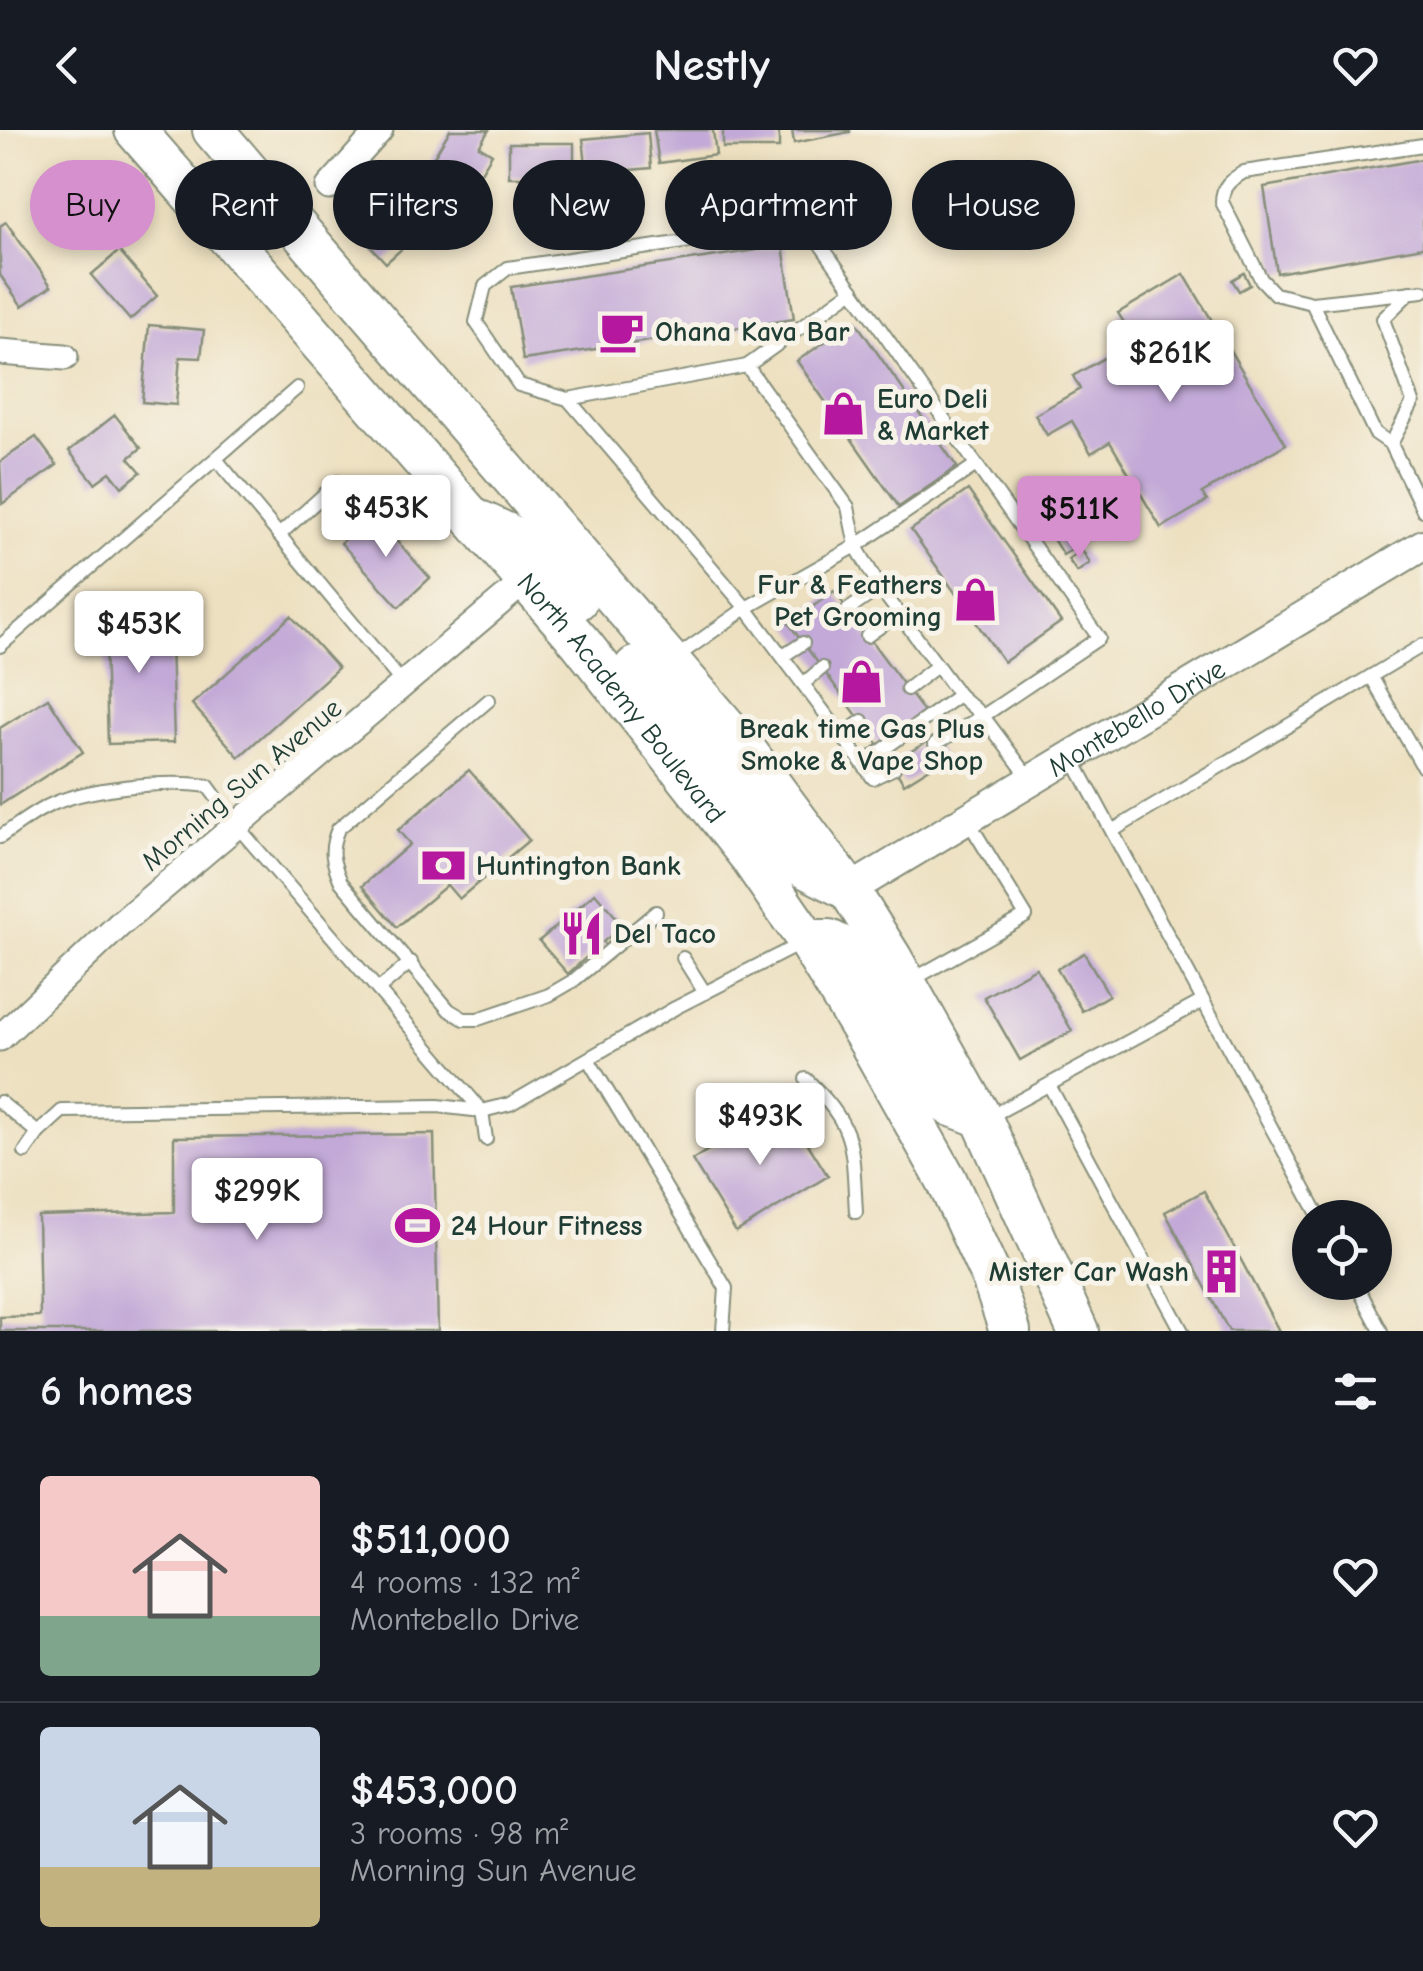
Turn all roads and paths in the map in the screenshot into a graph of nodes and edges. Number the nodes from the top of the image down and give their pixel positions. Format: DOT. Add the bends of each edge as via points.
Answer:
graph roads {
  1 [pos="134,130"];
  2 [pos="213,130"];
  3 [pos="380,130"];
  4 [pos="1423,145"];
  5 [pos="328,187"];
  6 [pos="853,290"];
  7 [pos="1416,291"];
  8 [pos="1312,303"];
  9 [pos="0,352"];
  10 [pos="65,358"];
  11 [pos="747,366"];
  12 [pos="298,388"];
  13 [pos="568,399"];
  14 [pos="1391,444"];
  15 [pos="216,458"];
  16 [pos="976,465"];
  17 [pos="1423,469"];
  18 [pos="1408,478"];
  19 [pos="338,482"];
  20 [pos="1423,510"];
  21 [pos="469,516"];
  22 [pos="279,535"];
  23 [pos="1423,545"];
  24 [pos="856,546"];
  25 [pos="525,581"];
  26 [pos="880,588"];
  27 [pos="746,608"];
  28 [pos="848,610"];
  29 [pos="899,614"];
  30 [pos="867,636"];
  31 [pos="803,643"];
  32 [pos="1423,645"];
  33 [pos="0,646"];
  34 [pos="783,656"];
  35 [pos="671,661"];
  36 [pos="938,666"];
  37 [pos="822,668"];
  38 [pos="1371,676"];
  39 [pos="803,684"];
  40 [pos="404,685"];
  41 [pos="907,689"];
  42 [pos="959,695"];
  43 [pos="489,700"];
  44 [pos="983,716"];
  45 [pos="862,721"];
  46 [pos="843,735"];
  47 [pos="935,744"];
  48 [pos="1072,757"];
  49 [pos="863,764"];
  50 [pos="1423,766"];
  51 [pos="894,768"];
  52 [pos="1032,781"];
  53 [pos="966,819"];
  54 [pos="238,827"];
  55 [pos="1112,832"];
  56 [pos="0,836"];
  57 [pos="848,890"];
  58 [pos="656,912"];
  59 [pos="807,940"];
  60 [pos="683,958"];
  61 [pos="411,962"];
  62 [pos="906,984"];
  63 [pos="378,990"];
  64 [pos="705,993"];
  65 [pos="1203,1001"];
  66 [pos="0,1038"];
  67 [pos="588,1059"];
  68 [pos="806,1079"];
  69 [pos="1049,1085"];
  70 [pos="0,1102"];
  71 [pos="482,1111"];
  72 [pos="982,1119"];
  73 [pos="38,1133"];
  74 [pos="486,1138"];
  75 [pos="25,1152"];
  76 [pos="1310,1200"];
  77 [pos="856,1212"];
  78 [pos="1365,1300"];
  79 [pos="723,1331"];
  80 [pos="1010,1331"];
  81 [pos="1078,1331"];
  82 [pos="1182,1331"];
  83 [pos="1382,1331"];
  1 -- 21 [label="highway, North Academy Boulevard"];
  2 -- 35 [label="highway, North Academy Boulevard"];
  3 -- 5 [label="street"];
  4 -- 8 [label="lane" via="1244,172 1226,184 1222,202 1261,279 1275,294"];
  6 -- 11 [label="lane"];
  6 -- 13 [label="lane" via="806,224 508,268 485,286 476,322 518,385"];
  6 -- 16 [label="lane"];
  7 -- 8 [label="lane"];
  7 -- 14 [label="lane" via="1383,319 1413,402"];
  8 -- 14 [label="lane" via="1375,433"];
  9 -- 10 [label="street"];
  11 -- 13 [label="lane"];
  11 -- 24 [label="lane" via="848,508"];
  12 -- 15 [label="lane"];
  13 -- 27 [label="lane"];
  14 -- 18 [label="lane"];
  15 -- 22 [label="lane"];
  15 -- 33 [label="lane"];
  16 -- 24 [label="lane"];
  16 -- 44 [label="lane" via="1099,638"];
  17 -- 18 [label="lane"];
  18 -- 20 [label="lane"];
  19 -- 22 [label="lane"];
  21 -- 25 [label="highway, North Academy Boulevard"];
  21 -- 57 [label="highway" via="532,545 790,860"];
  22 -- 40 [label="lane"];
  23 -- 48 [label="street, Montebello Drive"];
  24 -- 26 [label="lane"];
  24 -- 27 [label="lane"];
  25 -- 40 [label="street, Morning Sun Avenue"];
  25 -- 59 [label="highway, North Academy Boulevard" via="679,763"];
  26 -- 28 [label="lane"];
  26 -- 29 [label="lane"];
  27 -- 34 [label="lane"];
  27 -- 35 [label="lane"];
  29 -- 30 [label="lane"];
  29 -- 36 [label="lane"];
  31 -- 34 [label="lane"];
  32 -- 38 [label="lane"];
  34 -- 39 [label="lane"];
  35 -- 57 [label="highway, North Academy Boulevard"];
  36 -- 41 [label="lane"];
  36 -- 42 [label="lane"];
  37 -- 39 [label="lane"];
  38 -- 50 [label="lane"];
  38 -- 55 [label="lane"];
  39 -- 46 [label="lane"];
  40 -- 54 [label="street, Morning Sun Avenue"];
  42 -- 44 [label="lane"];
  42 -- 49 [label="lane"];
  43 -- 61 [label="lane" via="338,829 330,846 342,882"];
  44 -- 47 [label="lane"];
  44 -- 52 [label="lane"];
  45 -- 46 [label="lane"];
  46 -- 49 [label="lane"];
  48 -- 52 [label="street, Montebello Drive"];
  48 -- 55 [label="lane"];
  49 -- 51 [label="lane" via="872,778"];
  52 -- 53 [label="street, Montebello Drive"];
  53 -- 57 [label="street, Montebello Drive"];
  53 -- 62 [label="lane" via="1026,916"];
  54 -- 56 [label="lane" via="208,786 180,782 49,806"];
  54 -- 63 [label="lane"];
  54 -- 66 [label="street, Morning Sun Avenue" via="120,924"];
  55 -- 65 [label="lane"];
  57 -- 62 [label="highway, North Academy Boulevard"];
  58 -- 61 [label="lane" via="573,981 478,1019 449,1010"];
  59 -- 64 [label="lane"];
  59 -- 72 [label="highway" via="848,949 933,1092"];
  59 -- 80 [label="highway, North Academy Boulevard" via="946,1179"];
  60 -- 64 [label="lane"];
  61 -- 63 [label="lane"];
  62 -- 72 [label="highway, North Academy Boulevard"];
  63 -- 71 [label="lane"];
  64 -- 67 [label="lane"];
  65 -- 69 [label="lane"];
  65 -- 76 [label="lane"];
  67 -- 71 [label="lane" via="510,1104"];
  67 -- 79 [label="lane" via="726,1288"];
  68 -- 77 [label="lane" via="848,1129"];
  69 -- 72 [label="lane"];
  69 -- 82 [label="lane"];
  70 -- 73 [label="lane"];
  71 -- 73 [label="lane" via="62,1111"];
  71 -- 74 [label="lane"];
  72 -- 81 [label="highway, North Academy Boulevard"];
  73 -- 75 [label="lane"];
  78 -- 83 [label="lane"];
}
